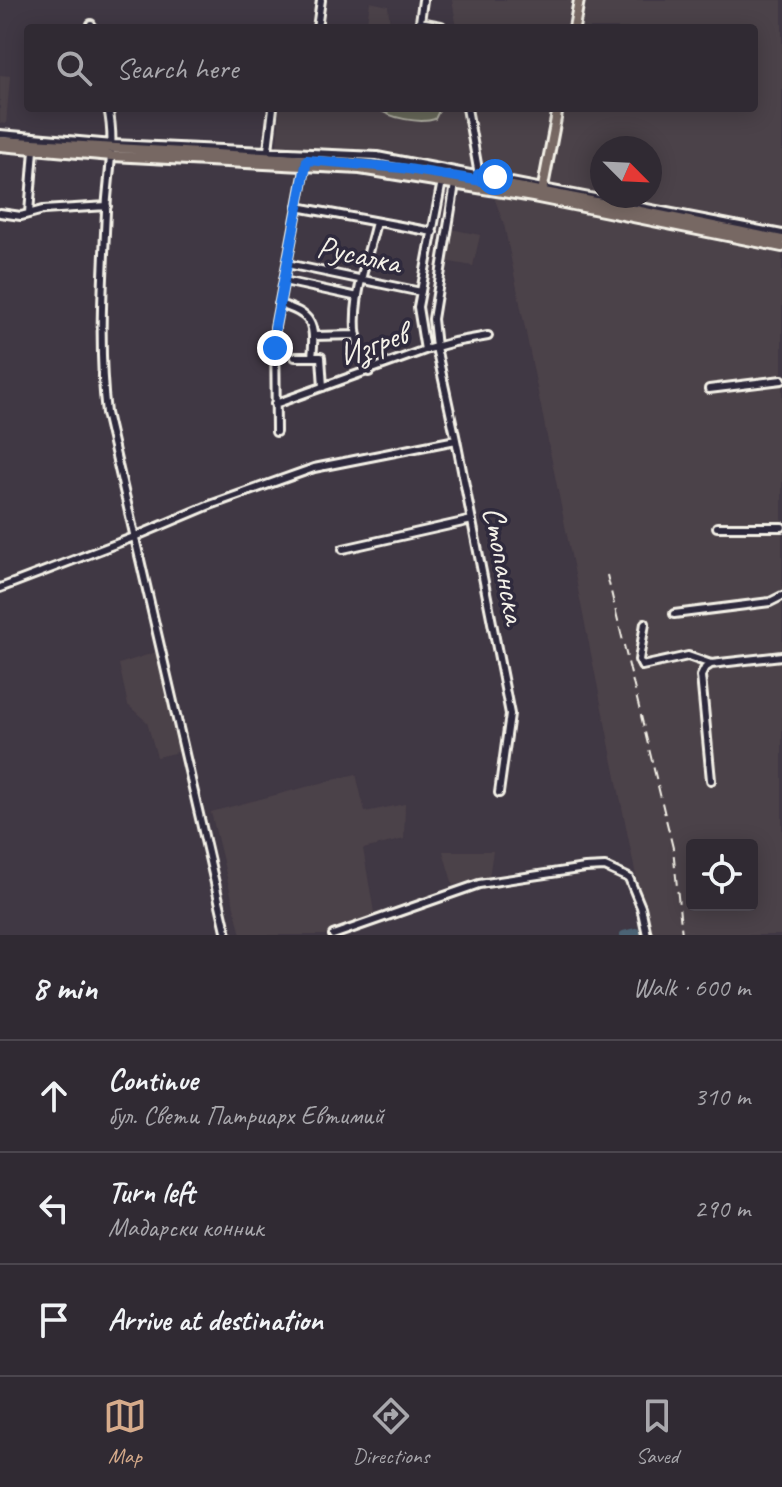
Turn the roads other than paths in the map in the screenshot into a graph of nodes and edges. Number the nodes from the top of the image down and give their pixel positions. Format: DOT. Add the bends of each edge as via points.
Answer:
graph roads {
  1 [pos="321,0"];
  2 [pos="423,0"];
  3 [pos="579,0"];
  4 [pos="318,24"];
  5 [pos="430,24"];
  6 [pos="575,24"];
  7 [pos="108,112"];
  8 [pos="273,112"];
  9 [pos="468,112"];
  10 [pos="557,112"];
  11 [pos="0,134"];
  12 [pos="0,144"];
  13 [pos="113,149"];
  14 [pos="34,150"];
  15 [pos="268,154"];
  16 [pos="306,163"];
  17 [pos="480,177"];
  18 [pos="442,181"];
  19 [pos="455,184"];
  20 [pos="542,189"];
  21 [pos="527,196"];
  22 [pos="551,201"];
  23 [pos="107,206"];
  24 [pos="297,207"];
  25 [pos="0,213"];
  26 [pos="29,213"];
  27 [pos="376,222"];
  28 [pos="433,232"];
  29 [pos="782,234"];
  30 [pos="782,240"];
  31 [pos="782,247"];
  32 [pos="287,264"];
  33 [pos="363,278"];
  34 [pos="284,281"];
  35 [pos="421,292"];
  36 [pos="358,297"];
  37 [pos="279,304"];
  38 [pos="357,335"];
  39 [pos="313,336"];
  40 [pos="488,336"];
  41 [pos="436,347"];
  42 [pos="425,350"];
  43 [pos="295,357"];
  44 [pos="312,357"];
  45 [pos="369,372"];
  46 [pos="782,380"];
  47 [pos="323,387"];
  48 [pos="709,389"];
  49 [pos="275,404"];
  50 [pos="276,432"];
  51 [pos="456,440"];
  52 [pos="472,520"];
  53 [pos="717,527"];
  54 [pos="782,527"];
  55 [pos="134,537"];
  56 [pos="343,549"];
  57 [pos="0,588"];
  58 [pos="782,596"];
  59 [pos="674,614"];
  60 [pos="645,623"];
  61 [pos="782,656"];
  62 [pos="711,664"];
  63 [pos="711,780"];
  64 [pos="499,793"];
  65 [pos="227,935"];
  66 [pos="333,935"];
  67 [pos="647,935"];
  1 -- 4 [label="street"];
  2 -- 5 [label="street" via="420,22"];
  3 -- 6 [label="main road"];
  7 -- 13 [label="street"];
  8 -- 15 [label="street"];
  9 -- 17 [label="street"];
  10 -- 20 [label="main road"];
  11 -- 13 [label="street"];
  12 -- 13 [label="main road"];
  12 -- 14 [label="main road"];
  13 -- 14 [label="main road"];
  13 -- 15 [label="main road"];
  13 -- 16 [label="main road"];
  13 -- 23 [label="street"];
  14 -- 26 [label="street"];
  15 -- 16 [label="main road"];
  15 -- 17 [label="street" via="377,156"];
  16 -- 17 [label="main road" via="375,164"];
  16 -- 18 [label="main road"];
  16 -- 24 [label="street"];
  17 -- 20 [label="main road"];
  18 -- 19 [label="main road"];
  18 -- 28 [label="street"];
  19 -- 21 [label="main road"];
  19 -- 41 [label="street, Стопанска" via="433,319"];
  20 -- 21 [label="main road"];
  20 -- 22 [label="main road"];
  20 -- 29 [label="street"];
  20 -- 30 [label="main road"];
  21 -- 22 [label="main road"];
  22 -- 31 [label="main road"];
  23 -- 26 [label="street"];
  23 -- 55 [label="street" via="100,355 110,436"];
  24 -- 27 [label="street"];
  24 -- 32 [label="street"];
  25 -- 26 [label="street"];
  27 -- 28 [label="street"];
  27 -- 33 [label="street"];
  28 -- 35 [label="street"];
  32 -- 33 [label="street, Русалка"];
  32 -- 34 [label="street"];
  33 -- 35 [label="street, Русалка"];
  33 -- 36 [label="street"];
  34 -- 36 [label="street"];
  34 -- 37 [label="street"];
  35 -- 42 [label="street" via="418,307"];
  36 -- 38 [label="street"];
  37 -- 39 [label="street" via="307,316"];
  37 -- 49 [label="street"];
  38 -- 39 [label="street"];
  38 -- 45 [label="street"];
  39 -- 44 [label="street"];
  40 -- 41 [label="street, Изгрев"];
  41 -- 42 [label="street, Изгрев"];
  41 -- 51 [label="street, Стопанска"];
  42 -- 45 [label="street, Изгрев"];
  43 -- 44 [label="street"];
  44 -- 47 [label="street" via="321,357"];
  45 -- 47 [label="street, Изгрев"];
  46 -- 48 [label="street"];
  47 -- 49 [label="street, Изгрев"];
  49 -- 50 [label="street"];
  51 -- 52 [label="street, Стопанска"];
  51 -- 55 [label="street" via="314,468"];
  52 -- 56 [label="street"];
  52 -- 64 [label="street, Стопанска" via="510,714"];
  53 -- 54 [label="street"];
  55 -- 57 [label="street"];
  55 -- 65 [label="street"];
  58 -- 59 [label="street"];
  60 -- 62 [label="street" via="640,665 692,656"];
  61 -- 62 [label="street"];
  62 -- 63 [label="street" via="701,676"];
  66 -- 67 [label="street" via="479,884 605,867 629,878"];
}
